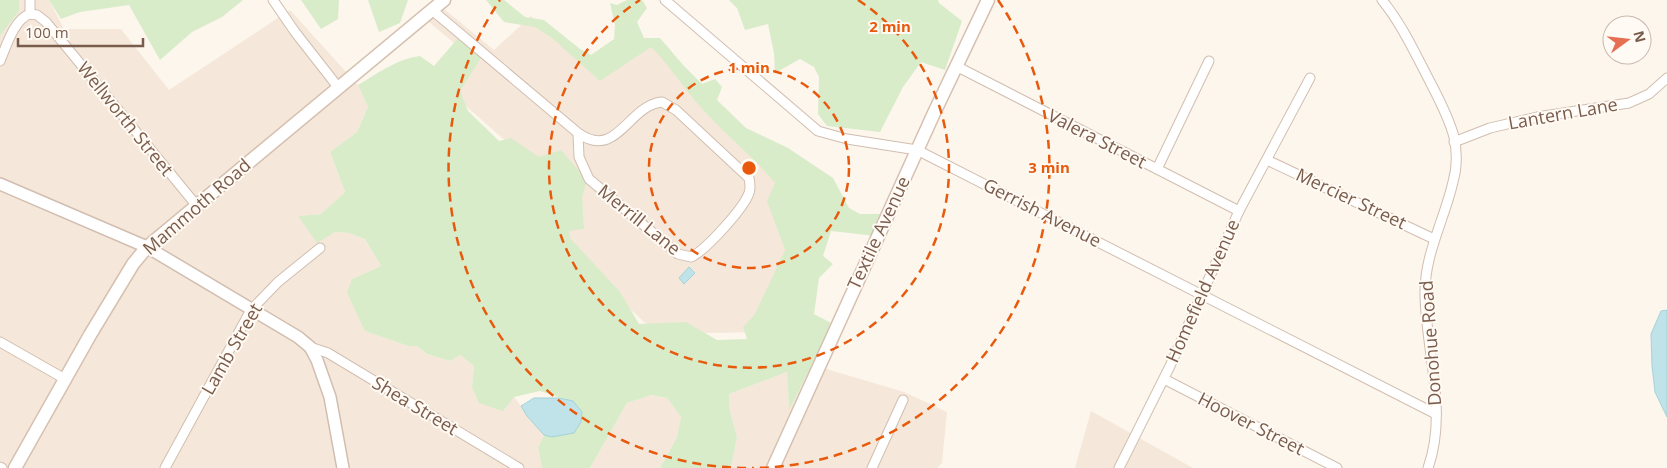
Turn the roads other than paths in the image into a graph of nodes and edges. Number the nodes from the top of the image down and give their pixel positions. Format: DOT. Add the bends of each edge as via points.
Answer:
graph roads {
  1 [pos="30,0"];
  2 [pos="273,0"];
  3 [pos="444,0"];
  4 [pos="665,0"];
  5 [pos="988,0"];
  6 [pos="1382,0"];
  7 [pos="432,10"];
  8 [pos="30,14"];
  9 [pos="0,61"];
  10 [pos="1209,61"];
  11 [pos="956,66"];
  12 [pos="1310,78"];
  13 [pos="1667,78"];
  14 [pos="338,87"];
  15 [pos="578,133"];
  16 [pos="1454,142"];
  17 [pos="917,150"];
  18 [pos="1267,160"];
  19 [pos="1157,169"];
  20 [pos="0,184"];
  21 [pos="197,206"];
  22 [pos="1239,211"];
  23 [pos="1434,239"];
  24 [pos="147,247"];
  25 [pos="320,248"];
  26 [pos="1201,294"];
  27 [pos="252,310"];
  28 [pos="0,342"];
  29 [pos="310,347"];
  30 [pos="65,379"];
  31 [pos="1164,379"];
  32 [pos="903,400"];
  33 [pos="1436,414"];
  34 [pos="15,468"];
  35 [pos="165,468"];
  36 [pos="343,468"];
  37 [pos="519,468"];
  38 [pos="773,468"];
  39 [pos="872,468"];
  40 [pos="1119,468"];
  41 [pos="1337,468"];
  42 [pos="1428,468"];
  1 -- 8 [label="street"];
  2 -- 14 [label="street"];
  3 -- 7 [label="main road, Mammoth Road"];
  4 -- 17 [label="street, Gerrish Avenue" via="818,131"];
  5 -- 11 [label="main road, Textile Avenue"];
  6 -- 16 [label="street, Donohue Road" via="1404,32 1435,92"];
  7 -- 14 [label="main road, Mammoth Road"];
  7 -- 15 [label="street, Merrill Lane"];
  8 -- 9 [label="street" via="18,23"];
  8 -- 21 [label="street, Wellworth Street" via="46,22"];
  10 -- 19 [label="street"];
  11 -- 17 [label="main road, Textile Avenue"];
  11 -- 19 [label="street, Valera Street"];
  12 -- 18 [label="street, Homefield Avenue"];
  13 -- 16 [label="street, Lantern Lane" via="1649,94 1629,103 1537,116 1490,128"];
  14 -- 21 [label="main road, Mammoth Road"];
  15 -- 15 [label="street, Merrill Lane" via="579,157 589,179 671,249 684,256 691,257 702,251 743,206 749,193 749,178 676,110 662,102 644,109 614,136 604,140 594,141"];
  16 -- 23 [label="street, Donohue Road" via="1454,178"];
  17 -- 26 [label="street, Gerrish Avenue"];
  17 -- 38 [label="main road, Textile Avenue"];
  18 -- 22 [label="street, Homefield Avenue"];
  18 -- 23 [label="street, Mercier Street"];
  19 -- 22 [label="street, Valera Street"];
  20 -- 24 [label="street"];
  21 -- 24 [label="main road, Mammoth Road"];
  22 -- 26 [label="street, Homefield Avenue"];
  23 -- 33 [label="street, Donohue Road" via="1425,292 1436,385"];
  24 -- 27 [label="street"];
  24 -- 30 [label="main road, Mammoth Road"];
  25 -- 27 [label="street, Lamb Street" via="278,282"];
  26 -- 31 [label="street, Homefield Avenue"];
  26 -- 33 [label="street, Gerrish Avenue"];
  27 -- 29 [label="street"];
  27 -- 35 [label="street, Lamb Street"];
  28 -- 30 [label="street"];
  29 -- 36 [label="street" via="330,397"];
  29 -- 37 [label="street, Shea Street" via="328,354"];
  30 -- 34 [label="main road, Mammoth Road"];
  31 -- 40 [label="street, Homefield Avenue"];
  31 -- 41 [label="street, Hoover Street"];
  32 -- 39 [label="street"];
  33 -- 42 [label="street, Donohue Road"];
}
